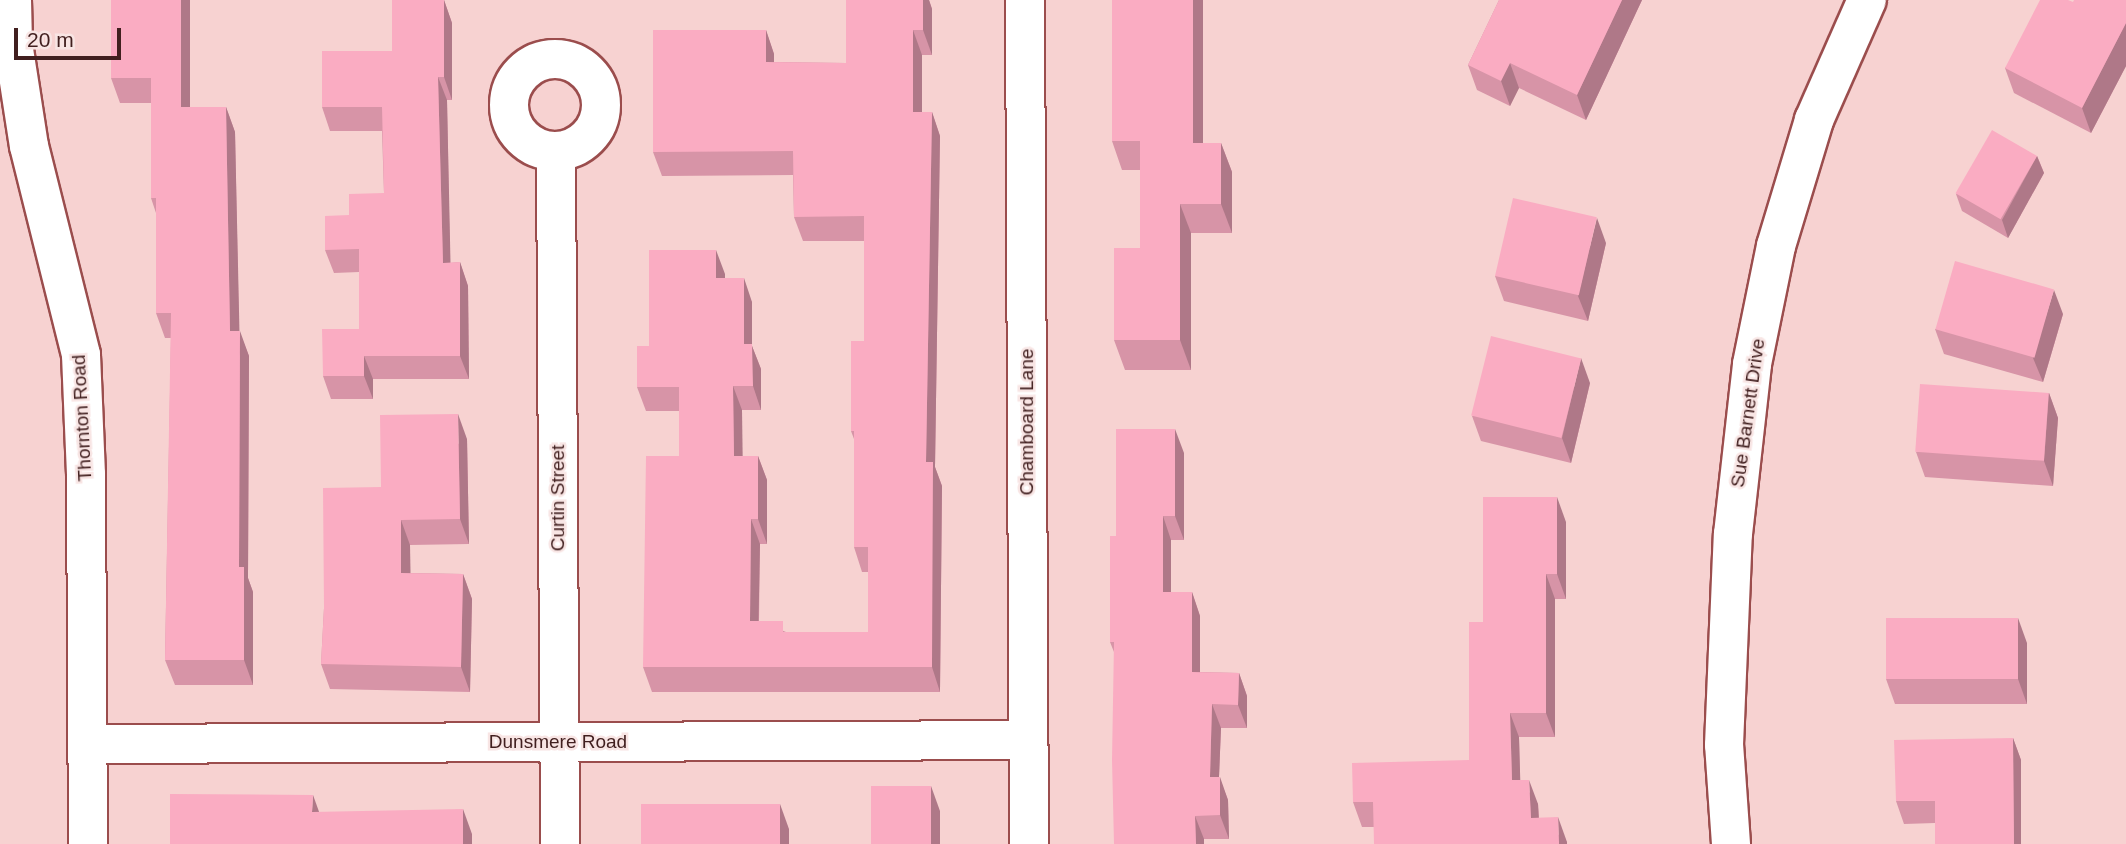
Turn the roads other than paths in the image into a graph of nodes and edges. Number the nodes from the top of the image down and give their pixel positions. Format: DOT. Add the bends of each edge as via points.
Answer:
graph roads {
  1 [pos="12,0"];
  2 [pos="1025,0"];
  3 [pos="1867,0"];
  4 [pos="556,152"];
  5 [pos="1028,740"];
  6 [pos="559,742"];
  7 [pos="88,744"];
  8 [pos="88,844"];
  9 [pos="559,844"];
  10 [pos="1029,844"];
  11 [pos="1731,844"];
  1 -- 7 [label="street, Thornton Road" via="13,43 29,146 81,355"];
  2 -- 5 [label="street, Chamboard Lane"];
  3 -- 11 [label="street, Sue Barnett Drive" via="1814,120 1776,246 1752,364 1733,534 1724,745"];
  4 -- 6 [label="street, Curtin Street"];
  5 -- 6 [label="street, Dunsmere Road"];
  5 -- 10 [label="street, Chamboard Lane"];
  6 -- 7 [label="street, Dunsmere Road"];
  6 -- 9 [label="street, Curtin Street"];
  7 -- 8 [label="street, Thornton Road"];
}
